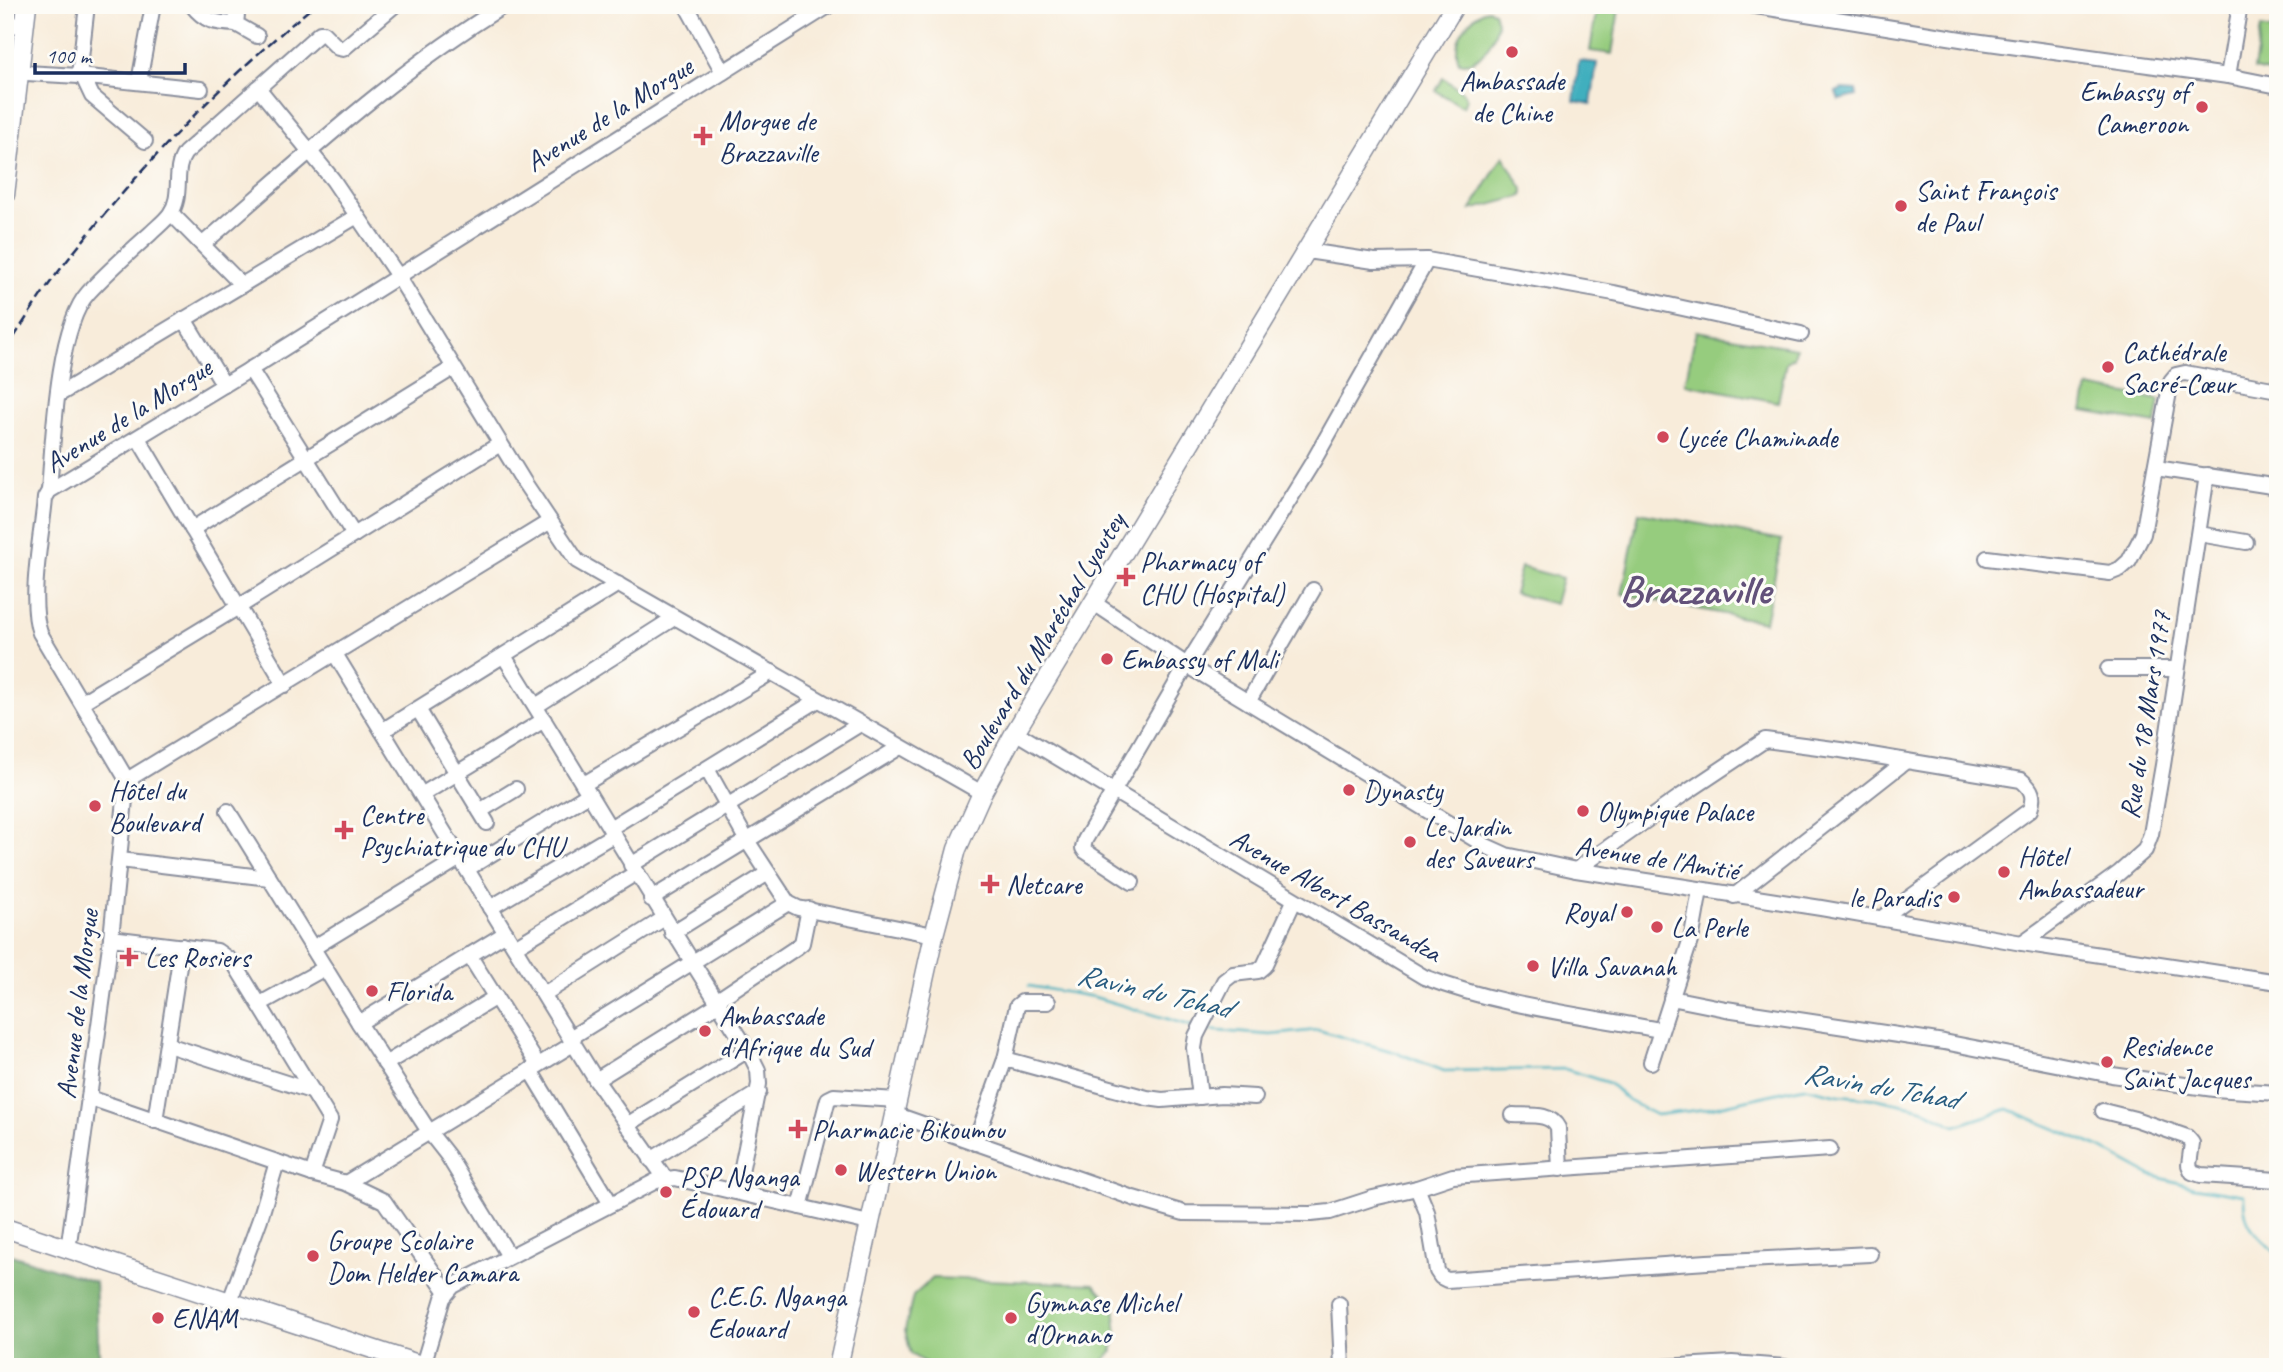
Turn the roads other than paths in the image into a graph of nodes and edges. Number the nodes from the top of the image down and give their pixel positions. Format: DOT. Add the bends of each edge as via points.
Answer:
graph roads {
  1 [pos="17,5"];
  2 [pos="27,5"];
  3 [pos="87,5"];
  4 [pos="153,5"];
  5 [pos="192,5"];
  6 [pos="238,5"];
  7 [pos="395,5"];
  8 [pos="505,5"];
  9 [pos="685,5"];
  10 [pos="1750,5"];
  11 [pos="2240,5"];
  12 [pos="1454,6"];
  13 [pos="822,8"];
  14 [pos="236,24"];
  15 [pos="15,25"];
  16 [pos="257,36"];
  17 [pos="14,72"];
  18 [pos="723,72"];
  19 [pos="81,76"];
  20 [pos="2228,76"];
  21 [pos="139,82"];
  22 [pos="2278,86"];
  23 [pos="258,88"];
  24 [pos="201,89"];
  25 [pos="5,98"];
  26 [pos="145,141"];
  27 [pos="311,152"];
  28 [pos="5,195"];
  29 [pos="171,213"];
  30 [pos="357,216"];
  31 [pos="203,244"];
  32 [pos="1307,251"];
  33 [pos="1427,260"];
  34 [pos="398,276"];
  35 [pos="242,285"];
  36 [pos="184,319"];
  37 [pos="1801,334"];
  38 [pos="453,368"];
  39 [pos="250,369"];
  40 [pos="224,385"];
  41 [pos="2278,390"];
  42 [pos="58,395"];
  43 [pos="138,438"];
  44 [pos="500,444"];
  45 [pos="308,459"];
  46 [pos="2156,468"];
  47 [pos="2207,475"];
  48 [pos="2278,486"];
  49 [pos="49,491"];
  50 [pos="549,522"];
  51 [pos="192,529"];
  52 [pos="354,534"];
  53 [pos="2199,534"];
  54 [pos="2246,542"];
  55 [pos="1987,558"];
  56 [pos="618,584"];
  57 [pos="1313,590"];
  58 [pos="1094,603"];
  59 [pos="240,606"];
  60 [pos="674,618"];
  61 [pos="335,654"];
  62 [pos="504,656"];
  63 [pos="1187,665"];
  64 [pos="2108,669"];
  65 [pos="2177,669"];
  66 [pos="772,672"];
  67 [pos="285,685"];
  68 [pos="818,700"];
  69 [pos="82,702"];
  70 [pos="1248,702"];
  71 [pos="536,706"];
  72 [pos="418,709"];
  73 [pos="544,720"];
  74 [pos="860,724"];
  75 [pos="382,731"];
  76 [pos="1015,732"];
  77 [pos="900,747"];
  78 [pos="1906,761"];
  79 [pos="707,769"];
  80 [pos="457,774"];
  81 [pos="127,780"];
  82 [pos="516,789"];
  83 [pos="587,789"];
  84 [pos="1114,792"];
  85 [pos="982,793"];
  86 [pos="422,794"];
  87 [pos="727,806"];
  88 [pos="228,811"];
  89 [pos="612,832"];
  90 [pos="746,839"];
  91 [pos="120,860"];
  92 [pos="463,863"];
  93 [pos="634,869"];
  94 [pos="1576,870"];
  95 [pos="768,873"];
  96 [pos="269,878"];
  97 [pos="1132,882"];
  98 [pos="1700,890"];
  99 [pos="1734,896"];
  100 [pos="651,899"];
  101 [pos="1294,901"];
  102 [pos="788,903"];
  103 [pos="490,908"];
  104 [pos="809,909"];
  105 [pos="1882,918"];
  106 [pos="663,919"];
  107 [pos="506,933"];
  108 [pos="672,933"];
  109 [pos="934,934"];
  110 [pos="111,938"];
  111 [pos="2022,943"];
  112 [pos="182,946"];
  113 [pos="515,947"];
  114 [pos="313,948"];
  115 [pos="469,955"];
  116 [pos="692,962"];
  117 [pos="325,968"];
  118 [pos="2278,982"];
  119 [pos="544,994"];
  120 [pos="496,997"];
  121 [pos="1671,998"];
  122 [pos="717,1002"];
  123 [pos="1048,1002"];
  124 [pos="260,1004"];
  125 [pos="359,1023"];
  126 [pos="1660,1030"];
  127 [pos="571,1041"];
  128 [pos="167,1045"];
  129 [pos="748,1050"];
  130 [pos="1004,1059"];
  131 [pos="1651,1062"];
  132 [pos="385,1064"];
  133 [pos="534,1068"];
  134 [pos="596,1080"];
  135 [pos="314,1092"];
  136 [pos="758,1092"];
  137 [pos="2278,1093"];
  138 [pos="1200,1097"];
  139 [pos="1255,1097"];
  140 [pos="90,1098"];
  141 [pos="895,1107"];
  142 [pos="2103,1111"];
  143 [pos="1513,1115"];
  144 [pos="155,1121"];
  145 [pos="627,1125"];
  146 [pos="430,1133"];
  147 [pos="975,1143"];
  148 [pos="1830,1149"];
  149 [pos="651,1160"];
  150 [pos="277,1162"];
  151 [pos="1560,1169"];
  152 [pos="312,1174"];
  153 [pos="665,1178"];
  154 [pos="2278,1180"];
  155 [pos="346,1183"];
  156 [pos="1417,1188"];
  157 [pos="737,1191"];
  158 [pos="611,1204"];
  159 [pos="800,1207"];
  160 [pos="869,1223"];
  161 [pos="8,1229"];
  162 [pos="68,1250"];
  163 [pos="1871,1254"];
  164 [pos="509,1256"];
  165 [pos="447,1292"];
  166 [pos="230,1301"];
  167 [pos="1339,1304"];
  168 [pos="425,1366"];
  169 [pos="838,1366"];
  170 [pos="1342,1367"];
  171 [pos="1662,1367"];
  172 [pos="1785,1367"];
  1 -- 15 [label="main road"];
  2 -- 15 [label="main road"];
  3 -- 19 [label="street"];
  4 -- 21 [label="street"];
  5 -- 14 [label="street" via="206,20"];
  6 -- 14 [label="street"];
  7 -- 23 [label="street" via="343,49 320,33"];
  8 -- 27 [label="street" via="427,55"];
  9 -- 18 [label="street"];
  10 -- 20 [label="street"];
  11 -- 20 [label="street"];
  12 -- 32 [label="main road, Boulevard du Maréchal Lyautey"];
  13 -- 18 [label="street, Avenue de la Morgue"];
  14 -- 16 [label="street"];
  15 -- 17 [label="main road"];
  17 -- 19 [label="street"];
  17 -- 25 [label="main road"];
  17 -- 28 [label="main road"];
  18 -- 34 [label="street, Avenue de la Morgue"];
  19 -- 21 [label="street"];
  19 -- 26 [label="street" via="92,96"];
  20 -- 22 [label="street"];
  21 -- 24 [label="street"];
  23 -- 27 [label="street"];
  23 -- 29 [label="street" via="179,161"];
  27 -- 30 [label="street"];
  27 -- 31 [label="street"];
  29 -- 31 [label="street"];
  29 -- 42 [label="street" via="77,308"];
  30 -- 34 [label="street"];
  30 -- 35 [label="street"];
  31 -- 35 [label="street"];
  32 -- 33 [label="street" via="1374,261"];
  32 -- 58 [label="main road, Boulevard du Maréchal Lyautey"];
  33 -- 37 [label="street" via="1614,293"];
  33 -- 63 [label="street" via="1314,460"];
  34 -- 38 [label="street"];
  34 -- 39 [label="street, Avenue de la Morgue"];
  35 -- 36 [label="street"];
  36 -- 40 [label="street"];
  36 -- 42 [label="street"];
  38 -- 44 [label="street"];
  38 -- 45 [label="street"];
  39 -- 40 [label="street, Avenue de la Morgue"];
  39 -- 45 [label="street"];
  40 -- 43 [label="street, Avenue de la Morgue"];
  41 -- 46 [label="street" via="2176,375 2171,381"];
  42 -- 49 [label="street"];
  43 -- 49 [label="street, Avenue de la Morgue"];
  43 -- 51 [label="street"];
  44 -- 50 [label="street"];
  44 -- 52 [label="street"];
  45 -- 51 [label="street"];
  45 -- 52 [label="street"];
  46 -- 47 [label="street"];
  46 -- 55 [label="street" via="2143,534 2120,569 2110,573"];
  47 -- 48 [label="street"];
  47 -- 53 [label="street, Rue du 18 Mars 1977"];
  49 -- 69 [label="street, Avenue de la Morgue" via="36,621"];
  50 -- 56 [label="street" via="577,561"];
  50 -- 61 [label="street"];
  51 -- 59 [label="street"];
  52 -- 59 [label="street"];
  53 -- 54 [label="street"];
  53 -- 65 [label="street, Rue du 18 Mars 1977"];
  56 -- 60 [label="street"];
  56 -- 62 [label="street"];
  57 -- 70 [label="street"];
  58 -- 63 [label="street, Avenue de l'Amitié"];
  58 -- 76 [label="main road, Boulevard du Maréchal Lyautey"];
  59 -- 67 [label="street"];
  59 -- 69 [label="street"];
  60 -- 66 [label="street"];
  60 -- 71 [label="street"];
  61 -- 67 [label="street"];
  61 -- 75 [label="street"];
  62 -- 71 [label="street"];
  62 -- 72 [label="street"];
  63 -- 70 [label="street, Avenue de l'Amitié"];
  63 -- 84 [label="street"];
  64 -- 65 [label="street"];
  65 -- 111 [label="street, Rue du 18 Mars 1977" via="2145,850"];
  66 -- 68 [label="street"];
  66 -- 83 [label="street"];
  67 -- 81 [label="street"];
  68 -- 74 [label="street"];
  68 -- 79 [label="street"];
  69 -- 81 [label="street, Avenue de la Morgue"];
  70 -- 94 [label="street, Avenue de l'Amitié" via="1486,846 1506,855"];
  71 -- 73 [label="street"];
  72 -- 75 [label="street"];
  72 -- 80 [label="street"];
  73 -- 80 [label="street"];
  73 -- 83 [label="street"];
  74 -- 77 [label="street"];
  74 -- 87 [label="street"];
  75 -- 86 [label="street"];
  76 -- 84 [label="street, Avenue Albert Bassandza"];
  76 -- 85 [label="main road, Boulevard du Maréchal Lyautey"];
  77 -- 85 [label="street"];
  77 -- 90 [label="street"];
  78 -- 94 [label="street" via="1765,740"];
  78 -- 99 [label="street"];
  78 -- 105 [label="street" via="2021,780 2033,794 2032,803 2022,817"];
  79 -- 87 [label="street"];
  79 -- 89 [label="street"];
  80 -- 82 [label="street" via="484,817"];
  80 -- 86 [label="street"];
  81 -- 91 [label="street, Avenue de la Morgue"];
  83 -- 89 [label="street"];
  83 -- 92 [label="street"];
  84 -- 97 [label="street" via="1083,848"];
  84 -- 101 [label="street, Avenue Albert Bassandza"];
  85 -- 109 [label="main road, Boulevard du Maréchal Lyautey" via="957,849"];
  86 -- 92 [label="street"];
  87 -- 90 [label="street"];
  87 -- 93 [label="street"];
  88 -- 96 [label="street"];
  89 -- 93 [label="street"];
  89 -- 103 [label="street"];
  90 -- 95 [label="street"];
  90 -- 100 [label="street"];
  91 -- 96 [label="street"];
  91 -- 110 [label="street, Avenue de la Morgue"];
  92 -- 103 [label="street"];
  92 -- 114 [label="street"];
  93 -- 100 [label="street"];
  93 -- 113 [label="street"];
  94 -- 98 [label="street, Avenue de l'Amitié"];
  95 -- 102 [label="street"];
  95 -- 108 [label="street"];
  96 -- 114 [label="street"];
  98 -- 99 [label="street, Avenue de l'Amitié"];
  98 -- 121 [label="street" via="1692,935"];
  99 -- 105 [label="street, Avenue de l'Amitié"];
  100 -- 106 [label="street"];
  101 -- 126 [label="street, Avenue Albert Bassandza" via="1407,968 1448,986"];
  101 -- 138 [label="street" via="1264,966 1224,981 1196,1036"];
  102 -- 104 [label="street"];
  102 -- 116 [label="street"];
  103 -- 107 [label="street"];
  104 -- 109 [label="street"];
  104 -- 122 [label="street" via="802,943"];
  105 -- 111 [label="street, Avenue de l'Amitié"];
  106 -- 108 [label="street"];
  106 -- 119 [label="street"];
  107 -- 113 [label="street"];
  107 -- 115 [label="street"];
  108 -- 116 [label="street"];
  109 -- 141 [label="main road, Boulevard du Maréchal Lyautey"];
  110 -- 112 [label="street"];
  110 -- 140 [label="street, Avenue de la Morgue"];
  111 -- 118 [label="street, Avenue de l'Amitié"];
  112 -- 124 [label="street" via="226,955"];
  112 -- 128 [label="street"];
  113 -- 119 [label="street"];
  114 -- 117 [label="street"];
  115 -- 120 [label="street"];
  115 -- 125 [label="street"];
  116 -- 122 [label="street"];
  116 -- 127 [label="street"];
  117 -- 124 [label="street"];
  117 -- 125 [label="street"];
  119 -- 127 [label="street"];
  120 -- 132 [label="street"];
  120 -- 133 [label="street"];
  121 -- 126 [label="street"];
  121 -- 137 [label="street" via="1944,1042 2112,1075"];
  122 -- 129 [label="street"];
  122 -- 134 [label="street"];
  123 -- 130 [label="street" via="1017,1006"];
  124 -- 135 [label="street"];
  125 -- 132 [label="street"];
  126 -- 131 [label="street"];
  127 -- 133 [label="street"];
  127 -- 134 [label="street"];
  128 -- 135 [label="street"];
  128 -- 144 [label="street"];
  129 -- 136 [label="street" via="758,1070"];
  129 -- 145 [label="street"];
  130 -- 138 [label="street" via="1147,1098"];
  130 -- 147 [label="street"];
  132 -- 146 [label="street"];
  133 -- 146 [label="street"];
  133 -- 158 [label="street"];
  134 -- 145 [label="street"];
  135 -- 152 [label="street" via="330,1124"];
  136 -- 149 [label="street"];
  136 -- 157 [label="street"];
  138 -- 139 [label="street"];
  140 -- 144 [label="street"];
  140 -- 162 [label="street, Avenue de la Morgue"];
  141 -- 147 [label="street"];
  141 -- 159 [label="street" via="834,1096 828,1099"];
  141 -- 160 [label="main road, Boulevard du Maréchal Lyautey"];
  142 -- 154 [label="street" via="2187,1137 2192,1143 2192,1172"];
  143 -- 151 [label="street" via="1548,1117 1556,1123"];
  144 -- 150 [label="street"];
  145 -- 149 [label="street"];
  146 -- 155 [label="street"];
  146 -- 164 [label="street" via="449,1156"];
  147 -- 156 [label="street" via="1184,1213 1330,1212"];
  148 -- 151 [label="street"];
  149 -- 153 [label="street"];
  150 -- 152 [label="street"];
  150 -- 166 [label="street"];
  151 -- 156 [label="street" via="1453,1176"];
  152 -- 155 [label="street"];
  153 -- 157 [label="street"];
  153 -- 158 [label="street"];
  155 -- 165 [label="street" via="389,1206"];
  156 -- 163 [label="street" via="1427,1212 1437,1271 1447,1280"];
  157 -- 159 [label="street"];
  158 -- 164 [label="street"];
  159 -- 160 [label="street"];
  160 -- 169 [label="main road, Boulevard du Maréchal Lyautey"];
  161 -- 162 [label="main road"];
  162 -- 166 [label="main road"];
  164 -- 165 [label="street"];
  165 -- 168 [label="street"];
  166 -- 168 [label="main road"];
  167 -- 170 [label="street"];
  171 -- 172 [label="street" via="1732,1363"];
}
